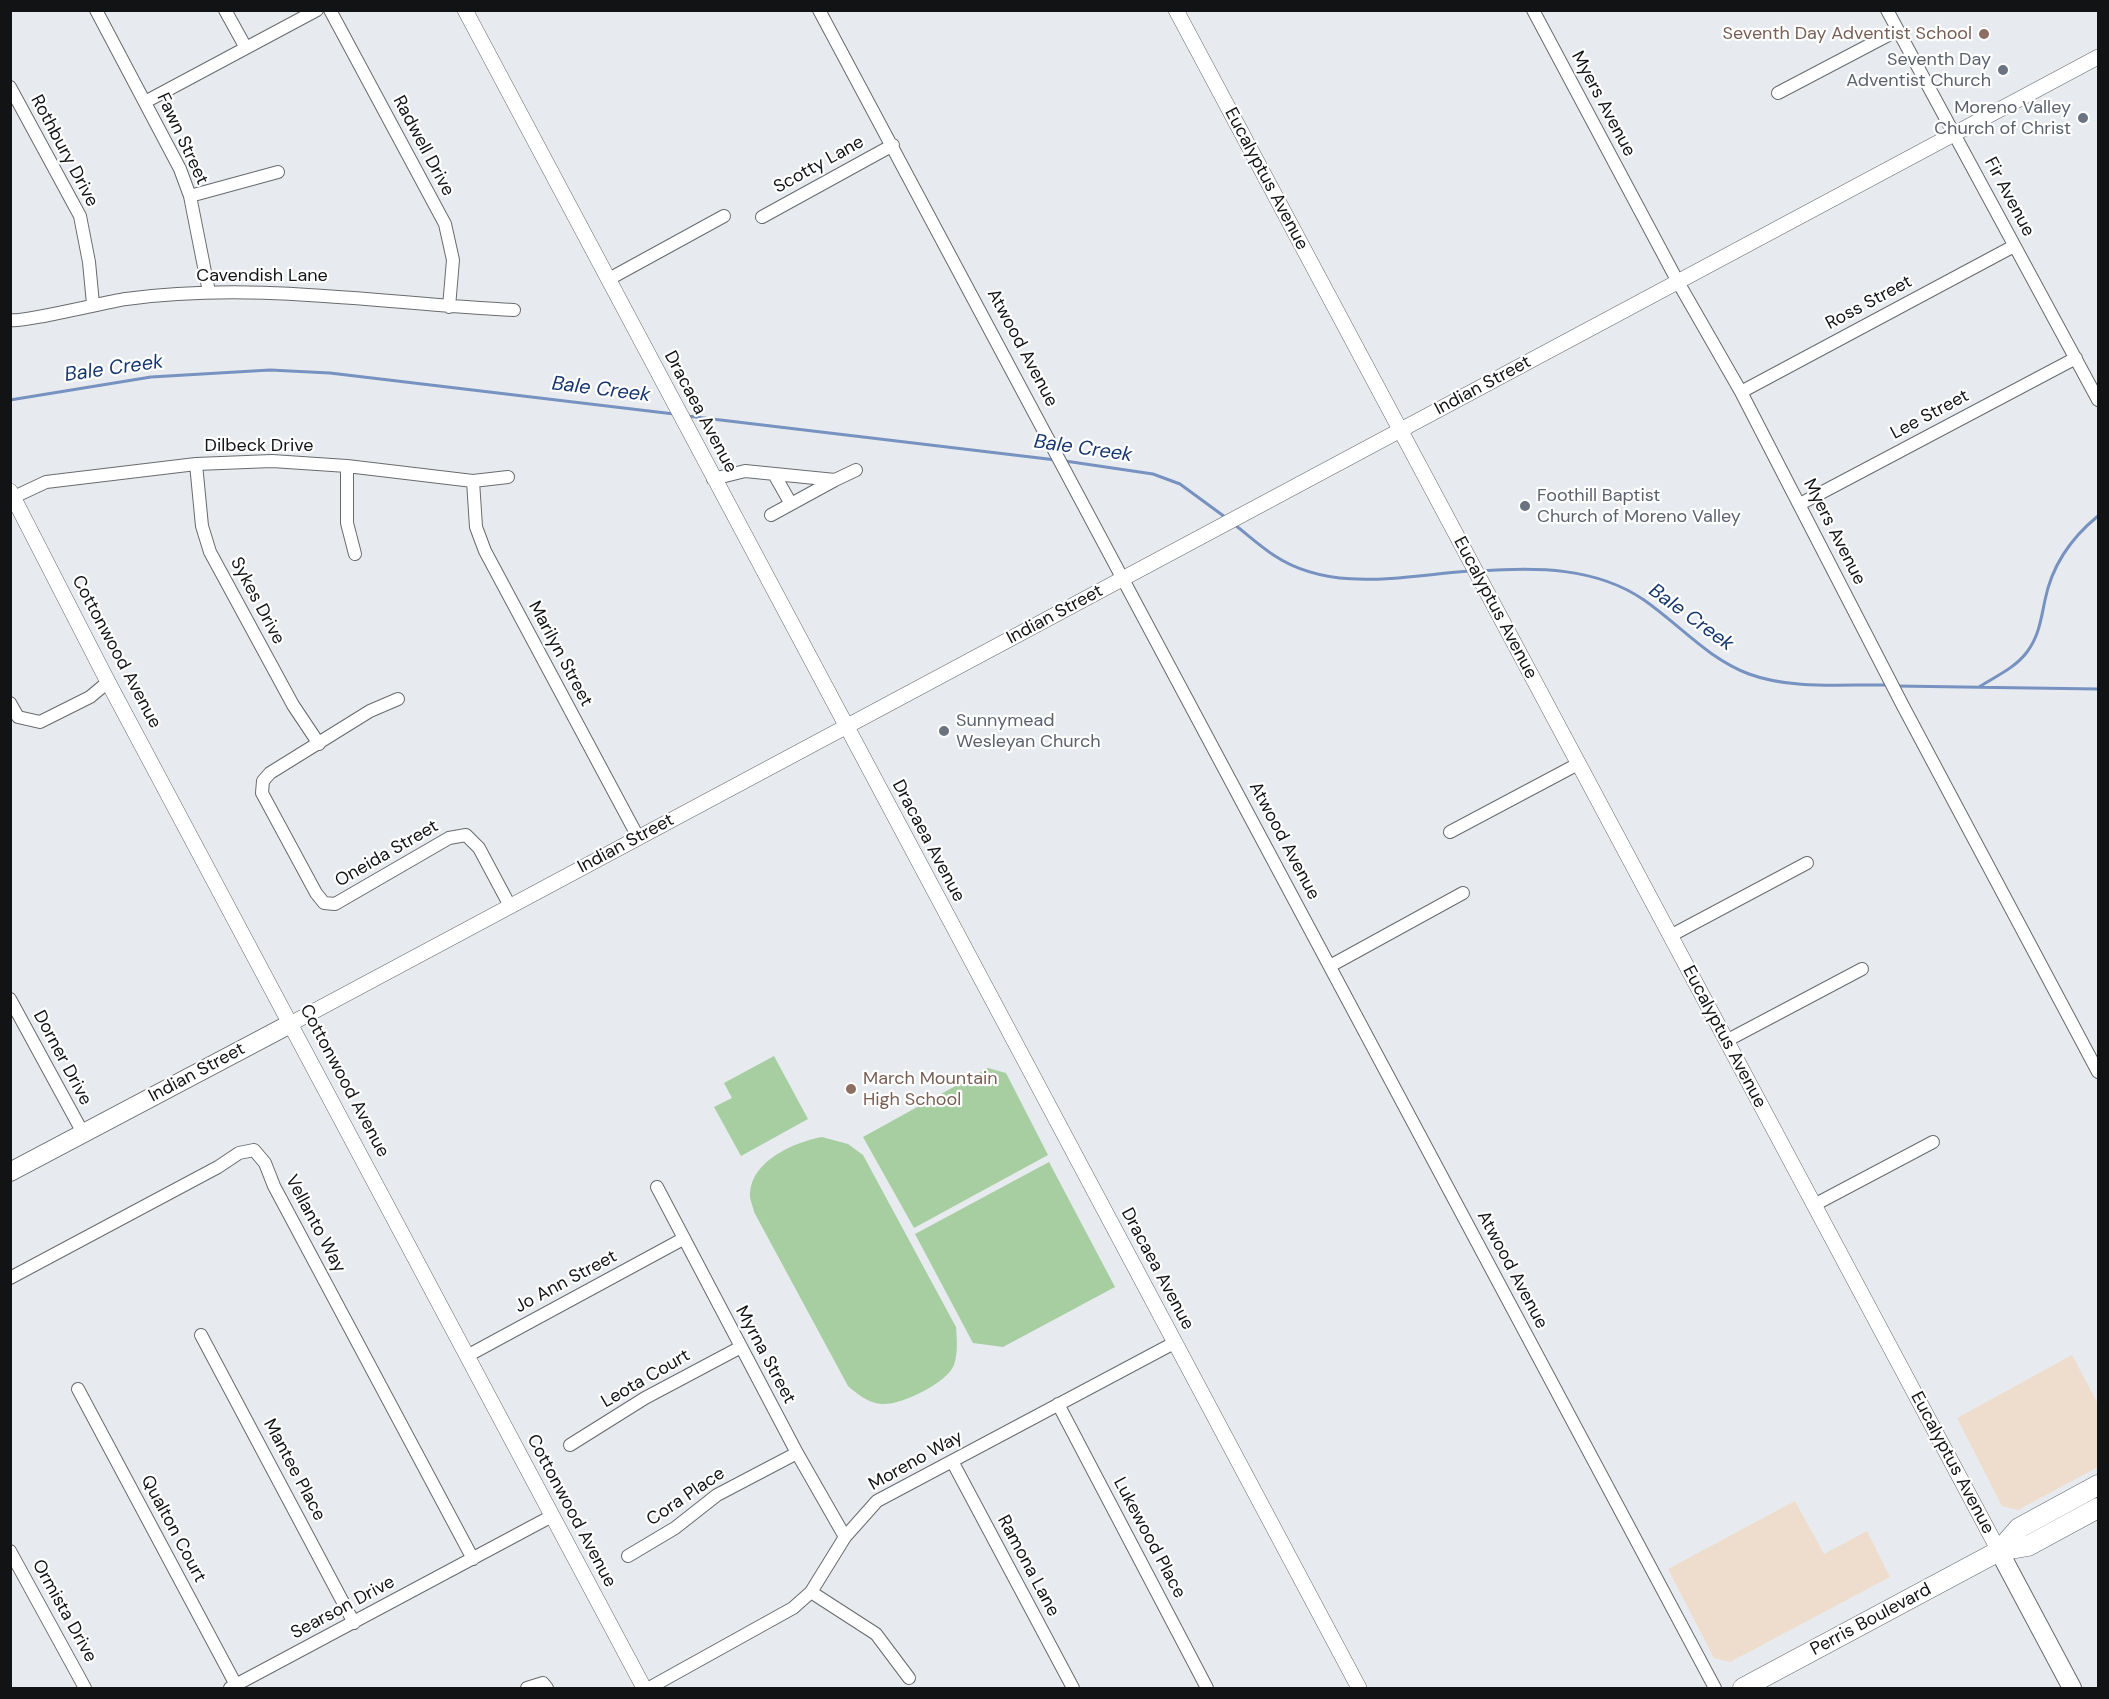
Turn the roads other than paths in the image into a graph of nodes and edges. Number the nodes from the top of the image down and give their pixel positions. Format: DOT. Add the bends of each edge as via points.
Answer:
graph roads {
  1 [pos="96,10"];
  2 [pos="225,10"];
  3 [pos="317,10"];
  4 [pos="330,10"];
  5 [pos="465,10"];
  6 [pos="819,10"];
  7 [pos="1176,10"];
  8 [pos="1533,10"];
  9 [pos="1887,10"];
  10 [pos="1898,30"];
  11 [pos="246,48"];
  12 [pos="2098,57"];
  13 [pos="10,87"];
  14 [pos="1778,93"];
  15 [pos="145,102"];
  16 [pos="1954,134"];
  17 [pos="893,145"];
  18 [pos="278,172"];
  19 [pos="190,196"];
  20 [pos="723,216"];
  21 [pos="762,217"];
  22 [pos="2014,246"];
  23 [pos="609,279"];
  24 [pos="1678,282"];
  25 [pos="209,292"];
  26 [pos="93,304"];
  27 [pos="449,307"];
  28 [pos="514,310"];
  29 [pos="11,321"];
  30 [pos="2076,358"];
  31 [pos="1741,393"];
  32 [pos="2098,400"];
  33 [pos="1399,431"];
  34 [pos="196,464"];
  35 [pos="347,466"];
  36 [pos="856,470"];
  37 [pos="774,474"];
  38 [pos="508,477"];
  39 [pos="713,479"];
  40 [pos="836,480"];
  41 [pos="473,481"];
  42 [pos="12,494"];
  43 [pos="791,504"];
  44 [pos="1800,504"];
  45 [pos="771,515"];
  46 [pos="355,554"];
  47 [pos="1123,578"];
  48 [pos="108,682"];
  49 [pos="398,699"];
  50 [pos="10,703"];
  51 [pos="846,727"];
  52 [pos="319,744"];
  53 [pos="1578,764"];
  54 [pos="1450,832"];
  55 [pos="638,837"];
  56 [pos="1808,863"];
  57 [pos="1463,893"];
  58 [pos="510,906"];
  59 [pos="1670,936"];
  60 [pos="1330,966"];
  61 [pos="1862,969"];
  62 [pos="10,999"];
  63 [pos="292,1023"];
  64 [pos="1726,1041"];
  65 [pos="2098,1072"];
  66 [pos="83,1133"];
  67 [pos="1933,1142"];
  68 [pos="10,1172"];
  69 [pos="657,1187"];
  70 [pos="1814,1205"];
  71 [pos="683,1239"];
  72 [pos="10,1278"];
  73 [pos="201,1335"];
  74 [pos="1174,1343"];
  75 [pos="741,1347"];
  76 [pos="467,1356"];
  77 [pos="78,1389"];
  78 [pos="1058,1404"];
  79 [pos="570,1445"];
  80 [pos="797,1453"];
  81 [pos="952,1461"];
  82 [pos="2098,1485"];
  83 [pos="2098,1508"];
  84 [pos="552,1516"];
  85 [pos="845,1538"];
  86 [pos="10,1551"];
  87 [pos="1999,1551"];
  88 [pos="628,1556"];
  89 [pos="473,1559"];
  90 [pos="811,1592"];
  91 [pos="354,1623"];
  92 [pos="909,1678"];
  93 [pos="233,1687"];
  94 [pos="86,1689"];
  95 [pos="527,1689"];
  96 [pos="547,1689"];
  97 [pos="644,1689"];
  98 [pos="649,1689"];
  99 [pos="1073,1689"];
  100 [pos="1207,1689"];
  101 [pos="1359,1689"];
  102 [pos="1715,1689"];
  103 [pos="1743,1689"];
  104 [pos="2072,1689"];
  1 -- 15 [label="street, Fawn Street"];
  2 -- 11 [label="street"];
  3 -- 11 [label="street"];
  4 -- 27 [label="street, Radwell Drive" via="445,224 453,260"];
  5 -- 23 [label="street, Dracaea Avenue"];
  6 -- 17 [label="street, Atwood Avenue"];
  7 -- 33 [label="street, Eucalyptus Avenue"];
  8 -- 24 [label="street, Myers Avenue"];
  9 -- 10 [label="street, Fir Avenue"];
  10 -- 14 [label="street"];
  10 -- 16 [label="street, Fir Avenue"];
  11 -- 15 [label="street"];
  12 -- 16 [label="street, Indian Street"];
  13 -- 26 [label="street, Rothbury Drive" via="80,216"];
  15 -- 19 [label="street, Fawn Street"];
  16 -- 22 [label="street, Fir Avenue"];
  16 -- 24 [label="street, Indian Street"];
  17 -- 21 [label="street, Scotty Lane"];
  17 -- 47 [label="street, Atwood Avenue"];
  18 -- 19 [label="street"];
  19 -- 25 [label="street, Fawn Street"];
  20 -- 23 [label="street"];
  22 -- 30 [label="street, Fir Avenue"];
  22 -- 31 [label="street, Ross Street"];
  23 -- 39 [label="street, Dracaea Avenue"];
  24 -- 31 [label="street, Myers Avenue"];
  24 -- 33 [label="street, Indian Street"];
  25 -- 26 [label="street, Cavendish Lane"];
  25 -- 27 [label="street, Cavendish Lane" via="339,295"];
  26 -- 29 [label="street, Cavendish Lane"];
  27 -- 28 [label="street, Cavendish Lane"];
  30 -- 32 [label="street, Fir Avenue"];
  30 -- 44 [label="street, Lee Street"];
  31 -- 44 [label="street, Myers Avenue"];
  33 -- 47 [label="street, Indian Street"];
  33 -- 53 [label="street, Eucalyptus Avenue"];
  34 -- 35 [label="street, Dilbeck Drive" via="272,461"];
  34 -- 42 [label="street, Dilbeck Drive" via="46,482"];
  34 -- 52 [label="street, Sykes Drive" via="202,526 210,552 293,705"];
  35 -- 41 [label="street, Dilbeck Drive"];
  35 -- 46 [label="street" via="347,522"];
  36 -- 40 [label="street"];
  37 -- 39 [label="street" via="746,471"];
  37 -- 40 [label="street"];
  37 -- 43 [label="street"];
  38 -- 41 [label="street, Dilbeck Drive"];
  39 -- 51 [label="street, Dracaea Avenue"];
  40 -- 43 [label="street"];
  41 -- 55 [label="street, Marilyn Street" via="477,527 485,551"];
  42 -- 48 [label="street, Cottonwood Avenue"];
  43 -- 45 [label="street"];
  44 -- 65 [label="street, Myers Avenue"];
  47 -- 51 [label="street, Indian Street"];
  47 -- 60 [label="street, Atwood Avenue"];
  48 -- 50 [label="street" via="90,697 40,722 18,717"];
  48 -- 63 [label="street, Cottonwood Avenue"];
  49 -- 52 [label="street, Oneida Street" via="370,711"];
  51 -- 55 [label="street, Indian Street"];
  51 -- 74 [label="street, Dracaea Avenue"];
  52 -- 58 [label="street, Oneida Street" via="270,773 262,782 262,793 324,903 335,904 459,835 466,835 474,840"];
  53 -- 54 [label="street"];
  53 -- 59 [label="street, Eucalyptus Avenue"];
  55 -- 58 [label="street, Indian Street"];
  56 -- 59 [label="street"];
  57 -- 60 [label="street"];
  58 -- 63 [label="street, Indian Street"];
  59 -- 64 [label="street, Eucalyptus Avenue"];
  60 -- 102 [label="street, Atwood Avenue"];
  61 -- 64 [label="street"];
  62 -- 66 [label="street, Dorner Drive"];
  63 -- 66 [label="main road, Indian Street"];
  63 -- 76 [label="street, Cottonwood Avenue"];
  64 -- 70 [label="street, Eucalyptus Avenue"];
  66 -- 68 [label="main road, Indian Street"];
  67 -- 70 [label="street"];
  69 -- 71 [label="street, Myrna Street"];
  70 -- 87 [label="street, Eucalyptus Avenue"];
  71 -- 75 [label="street, Myrna Street"];
  71 -- 76 [label="street, Jo Ann Street"];
  72 -- 89 [label="street, Vellanto Way" via="208,1173 238,1153 254,1150 265,1163"];
  73 -- 91 [label="street, Mantee Place"];
  74 -- 78 [label="street, Moreno Way"];
  74 -- 101 [label="street, Dracaea Avenue"];
  75 -- 79 [label="street, Leota Court" via="645,1398"];
  75 -- 80 [label="street, Myrna Street"];
  76 -- 84 [label="street, Cottonwood Avenue"];
  77 -- 93 [label="street, Qualton Court"];
  78 -- 81 [label="street, Moreno Way"];
  78 -- 100 [label="street, Lukewood Place"];
  80 -- 85 [label="street, Myrna Street"];
  80 -- 88 [label="street, Cora Place" via="717,1495 675,1528"];
  81 -- 85 [label="street, Moreno Way" via="877,1502"];
  81 -- 99 [label="street, Ramona Lane"];
  82 -- 87 [label="main road, Perris Boulevard" via="2019,1528"];
  83 -- 87 [label="main road, Perris Boulevard" via="2028,1546"];
  84 -- 89 [label="street, Searson Drive"];
  84 -- 97 [label="street, Cottonwood Avenue"];
  85 -- 90 [label="street, Moreno Way"];
  86 -- 94 [label="street, Ormista Drive"];
  87 -- 103 [label="main road, Perris Boulevard"];
  87 -- 104 [label="main road, Eucalyptus Avenue"];
  89 -- 91 [label="street, Searson Drive"];
  90 -- 92 [label="street" via="876,1634"];
  90 -- 98 [label="street, Moreno Way" via="784,1614"];
  91 -- 93 [label="street, Searson Drive"];
  95 -- 96 [label="street" via="543,1683"];
}
